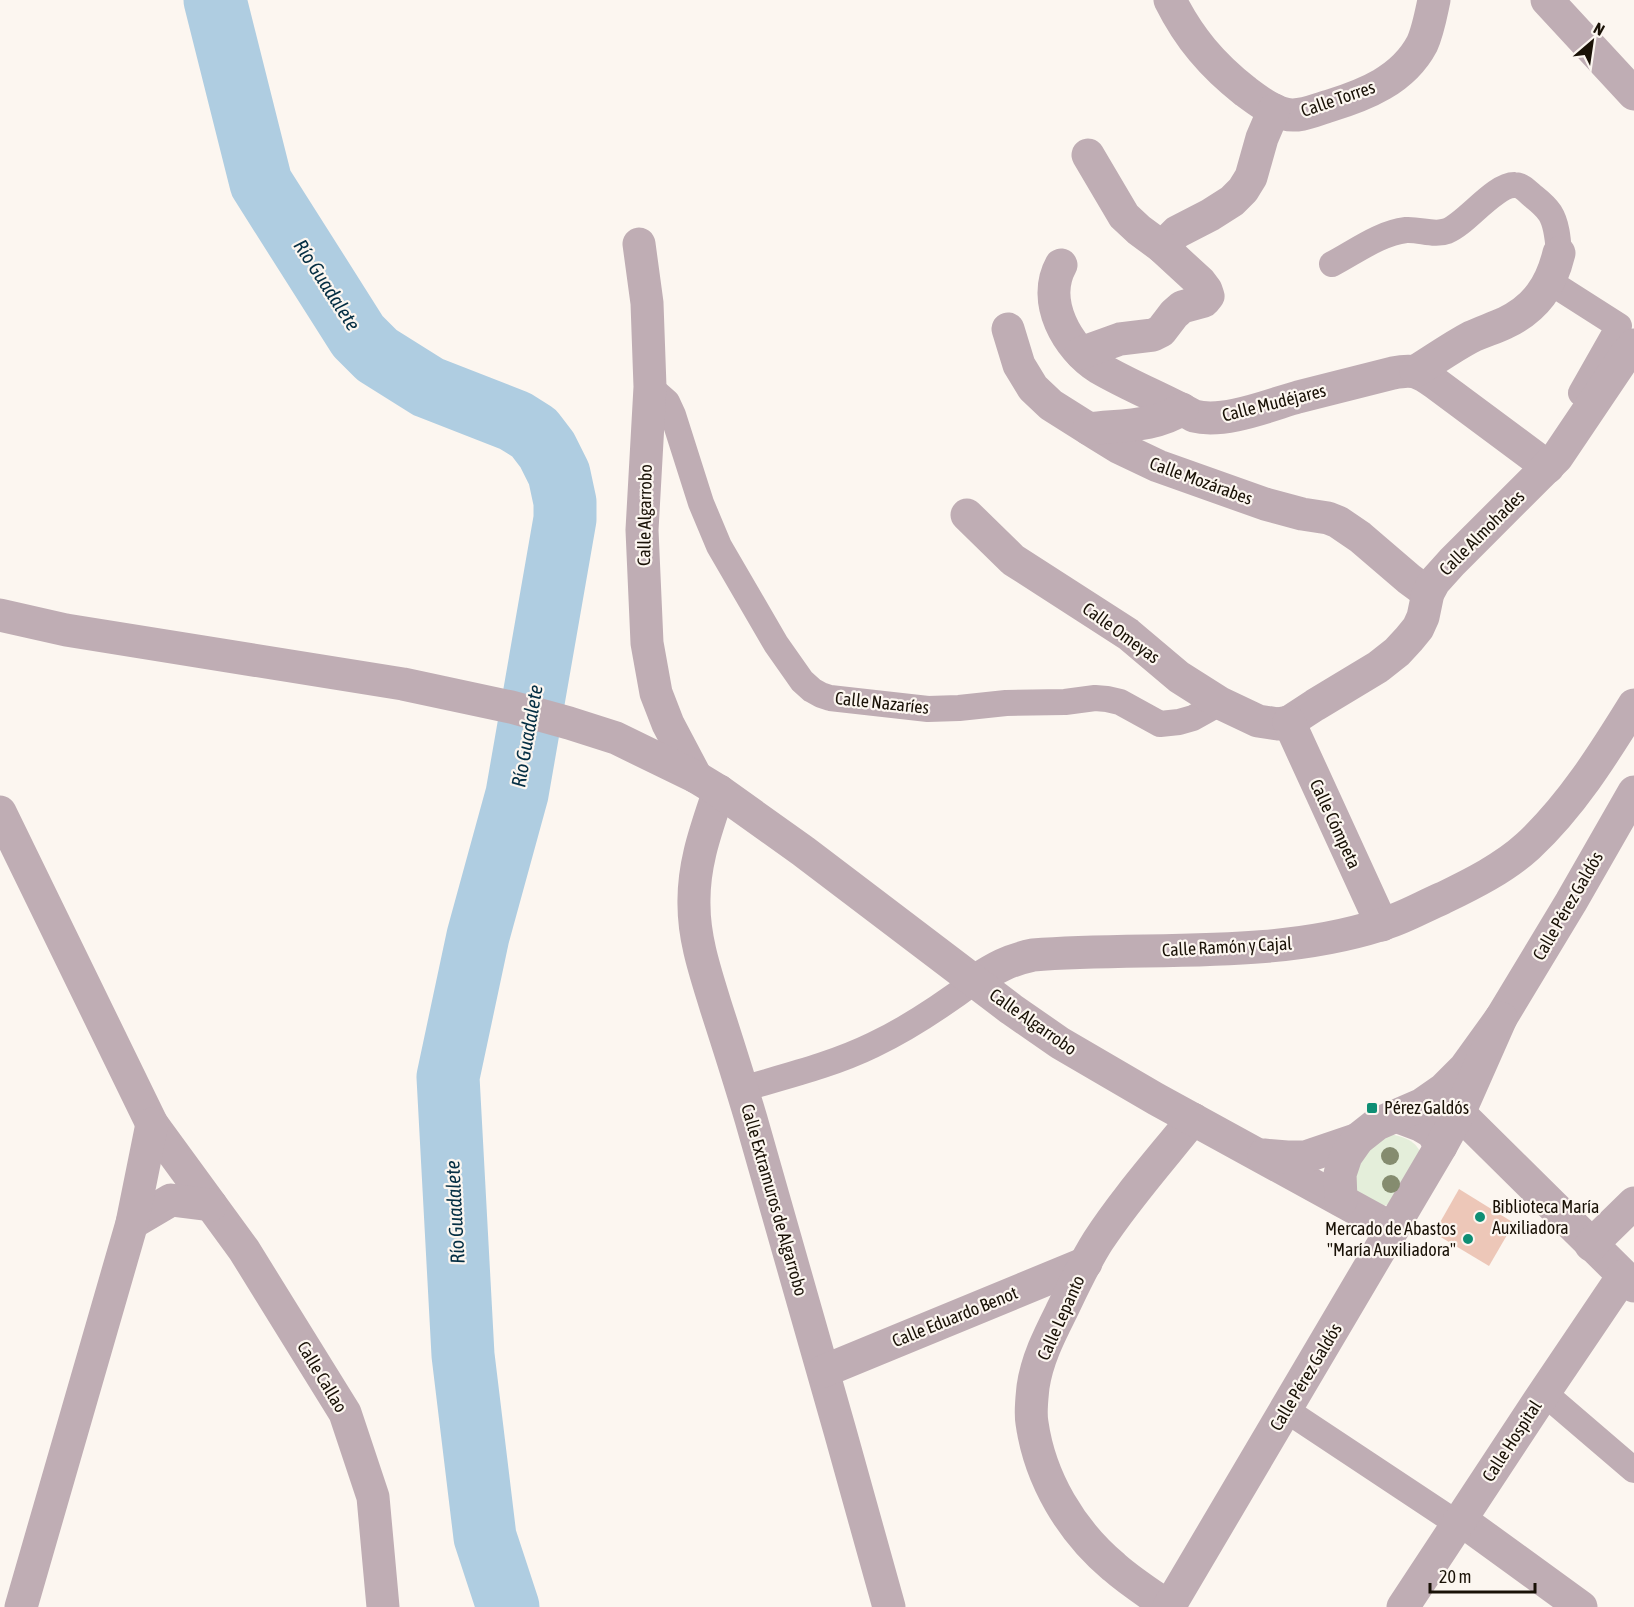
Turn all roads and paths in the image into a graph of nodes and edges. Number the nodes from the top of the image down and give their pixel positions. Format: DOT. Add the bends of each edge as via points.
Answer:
graph roads {
  1 [pos="1170,0"];
  2 [pos="1434,0"];
  3 [pos="1547,0"];
  4 [pos="1634,94"];
  5 [pos="1274,110"];
  6 [pos="1088,155"];
  7 [pos="639,244"];
  8 [pos="1162,247"];
  9 [pos="1332,264"];
  10 [pos="1061,265"];
  11 [pos="1554,268"];
  12 [pos="1008,329"];
  13 [pos="1634,345"];
  14 [pos="1081,353"];
  15 [pos="1416,371"];
  16 [pos="650,387"];
  17 [pos="1594,402"];
  18 [pos="1182,409"];
  19 [pos="1089,429"];
  20 [pos="1548,467"];
  21 [pos="967,515"];
  22 [pos="1428,593"];
  23 [pos="0,615"];
  24 [pos="1220,703"];
  25 [pos="1634,705"];
  26 [pos="1289,722"];
  27 [pos="707,784"];
  28 [pos="1634,792"];
  29 [pos="0,812"];
  30 [pos="1382,925"];
  31 [pos="975,981"];
  32 [pos="1501,1018"];
  33 [pos="742,1089"];
  34 [pos="1459,1113"];
  35 [pos="1396,1116"];
  36 [pos="1193,1119"];
  37 [pos="152,1124"];
  38 [pos="1358,1139"];
  39 [pos="1441,1146"];
  40 [pos="1257,1154"];
  41 [pos="1341,1200"];
  42 [pos="1634,1203"];
  43 [pos="211,1205"];
  44 [pos="132,1223"];
  45 [pos="1393,1229"];
  46 [pos="1592,1245"];
  47 [pos="1086,1263"];
  48 [pos="1628,1281"];
  49 [pos="824,1371"];
  50 [pos="1544,1392"];
  51 [pos="1286,1410"];
  52 [pos="1634,1470"];
  53 [pos="1460,1522"];
  54 [pos="21,1607"];
  55 [pos="383,1607"];
  56 [pos="889,1607"];
  57 [pos="1169,1607"];
  58 [pos="1403,1607"];
  59 [pos="1581,1607"];
  1 -- 5 [label="street, Calle Torres" via="1205,55"];
  2 -- 5 [label="street, Calle Torres" via="1414,58 1387,82 1368,93 1301,115"];
  3 -- 4 [label="street"];
  5 -- 8 [label="street" via="1243,190 1232,201 1177,232"];
  6 -- 8 [label="street" via="1124,216"];
  7 -- 16 [label="street, Calle Algarrobo" via="645,281"];
  8 -- 14 [label="street" via="1200,282 1208,296 1204,301 1182,307 1153,335 1120,339"];
  9 -- 11 [label="street" via="1397,232 1446,232 1504,188 1514,185 1524,188 1550,213 1558,236"];
  10 -- 14 [label="street, Calle Mudéjares" via="1054,284 1056,309"];
  11 -- 15 [label="street" via="1541,295 1515,318 1465,341"];
  11 -- 17 [label="street" via="1619,326 1581,393"];
  12 -- 19 [label="street, Calle Mozárabes" via="1019,365 1033,388 1051,405"];
  13 -- 17 [label="street, Calle Almohades"];
  14 -- 18 [label="street, Calle Mudéjares" via="1099,368"];
  15 -- 18 [label="street, Calle Mudéjares" via="1382,376 1251,412 1202,418"];
  15 -- 20 [label="street"];
  16 -- 24 [label="street, Calle Nazaríes" via="667,402 673,415 719,546 776,644 802,681 821,695 928,709 1107,699 1160,724 1194,718"];
  16 -- 27 [label="street, Calle Algarrobo" via="642,530 650,667 668,724"];
  17 -- 20 [label="street, Calle Almohades"];
  18 -- 19 [label="street" via="1159,421"];
  19 -- 22 [label="street, Calle Mozárabes" via="1158,466 1265,504 1338,522"];
  20 -- 22 [label="street, Calle Almohades" via="1452,562"];
  21 -- 24 [label="street, Calle Omeyas" via="1013,560 1128,634 1179,677"];
  22 -- 26 [label="street, Calle Almohades" via="1418,628 1398,652"];
  23 -- 27 [label="street, Calle Algarrobo" via="66,630 403,684 511,707 616,738"];
  24 -- 26 [label="street, Calle Omeyas" via="1258,720"];
  25 -- 30 [label="street, Calle Ramón y Cajal" via="1577,792 1526,848 1474,882"];
  26 -- 30 [label="street, Calle Cómpeta"];
  27 -- 31 [label="street, Calle Algarrobo"];
  27 -- 33 [label="street, Calle Extramuros de Algarrobo" via="696,866 695,929"];
  28 -- 32 [label="street, Calle Pérez Galdós"];
  29 -- 37 [label="street, Calle Callao"];
  30 -- 31 [label="street, Calle Ramón y Cajal" via="1294,944 1033,955 1015,958"];
  31 -- 33 [label="street" via="873,1046"];
  31 -- 36 [label="street, Calle Algarrobo" via="1060,1043"];
  32 -- 34 [label="street, Calle Pérez Galdós"];
  32 -- 35 [label="street, Calle Pérez Galdós" via="1465,1068 1444,1089"];
  33 -- 49 [label="street, Calle Extramuros de Algarrobo"];
  34 -- 39 [label="street, Calle Pérez Galdós"];
  34 -- 46 [label="street"];
  35 -- 38 [label="street, Calle Pérez Galdós"];
  35 -- 39 [label="street" via="1432,1132"];
  36 -- 40 [label="street, Calle Algarrobo"];
  36 -- 47 [label="street, Calle Lepanto" via="1124,1205"];
  37 -- 43 [label="street, Calle Callao"];
  37 -- 44 [label="street"];
  38 -- 40 [label="street, Calle Pérez Galdós" via="1305,1157"];
  38 -- 41 [label="street, Calle Pérez Galdós" via="1340,1174"];
  39 -- 45 [label="street, Calle Pérez Galdós"];
  40 -- 41 [label="street, Calle Algarrobo"];
  41 -- 45 [label="street, Calle Algarrobo"];
  42 -- 46 [label="street"];
  43 -- 44 [label="street" via="171,1200"];
  43 -- 55 [label="street, Calle Callao" via="244,1250 345,1413 373,1497"];
  44 -- 54 [label="street"];
  45 -- 51 [label="street, Calle Pérez Galdós"];
  46 -- 48 [label="street"];
  47 -- 49 [label="street, Calle Eduardo Benot"];
  47 -- 57 [label="street, Calle Lepanto" via="1044,1346 1034,1385 1032,1421 1040,1458 1056,1496 1090,1544 1134,1584"];
  48 -- 50 [label="street, Calle Hospital"];
  49 -- 56 [label="street, Calle Extramuros de Algarrobo"];
  50 -- 52 [label="street"];
  50 -- 53 [label="street, Calle Hospital"];
  51 -- 53 [label="street"];
  51 -- 57 [label="street, Calle Pérez Galdós"];
  53 -- 58 [label="street, Calle Hospital"];
  53 -- 59 [label="street"];
}
